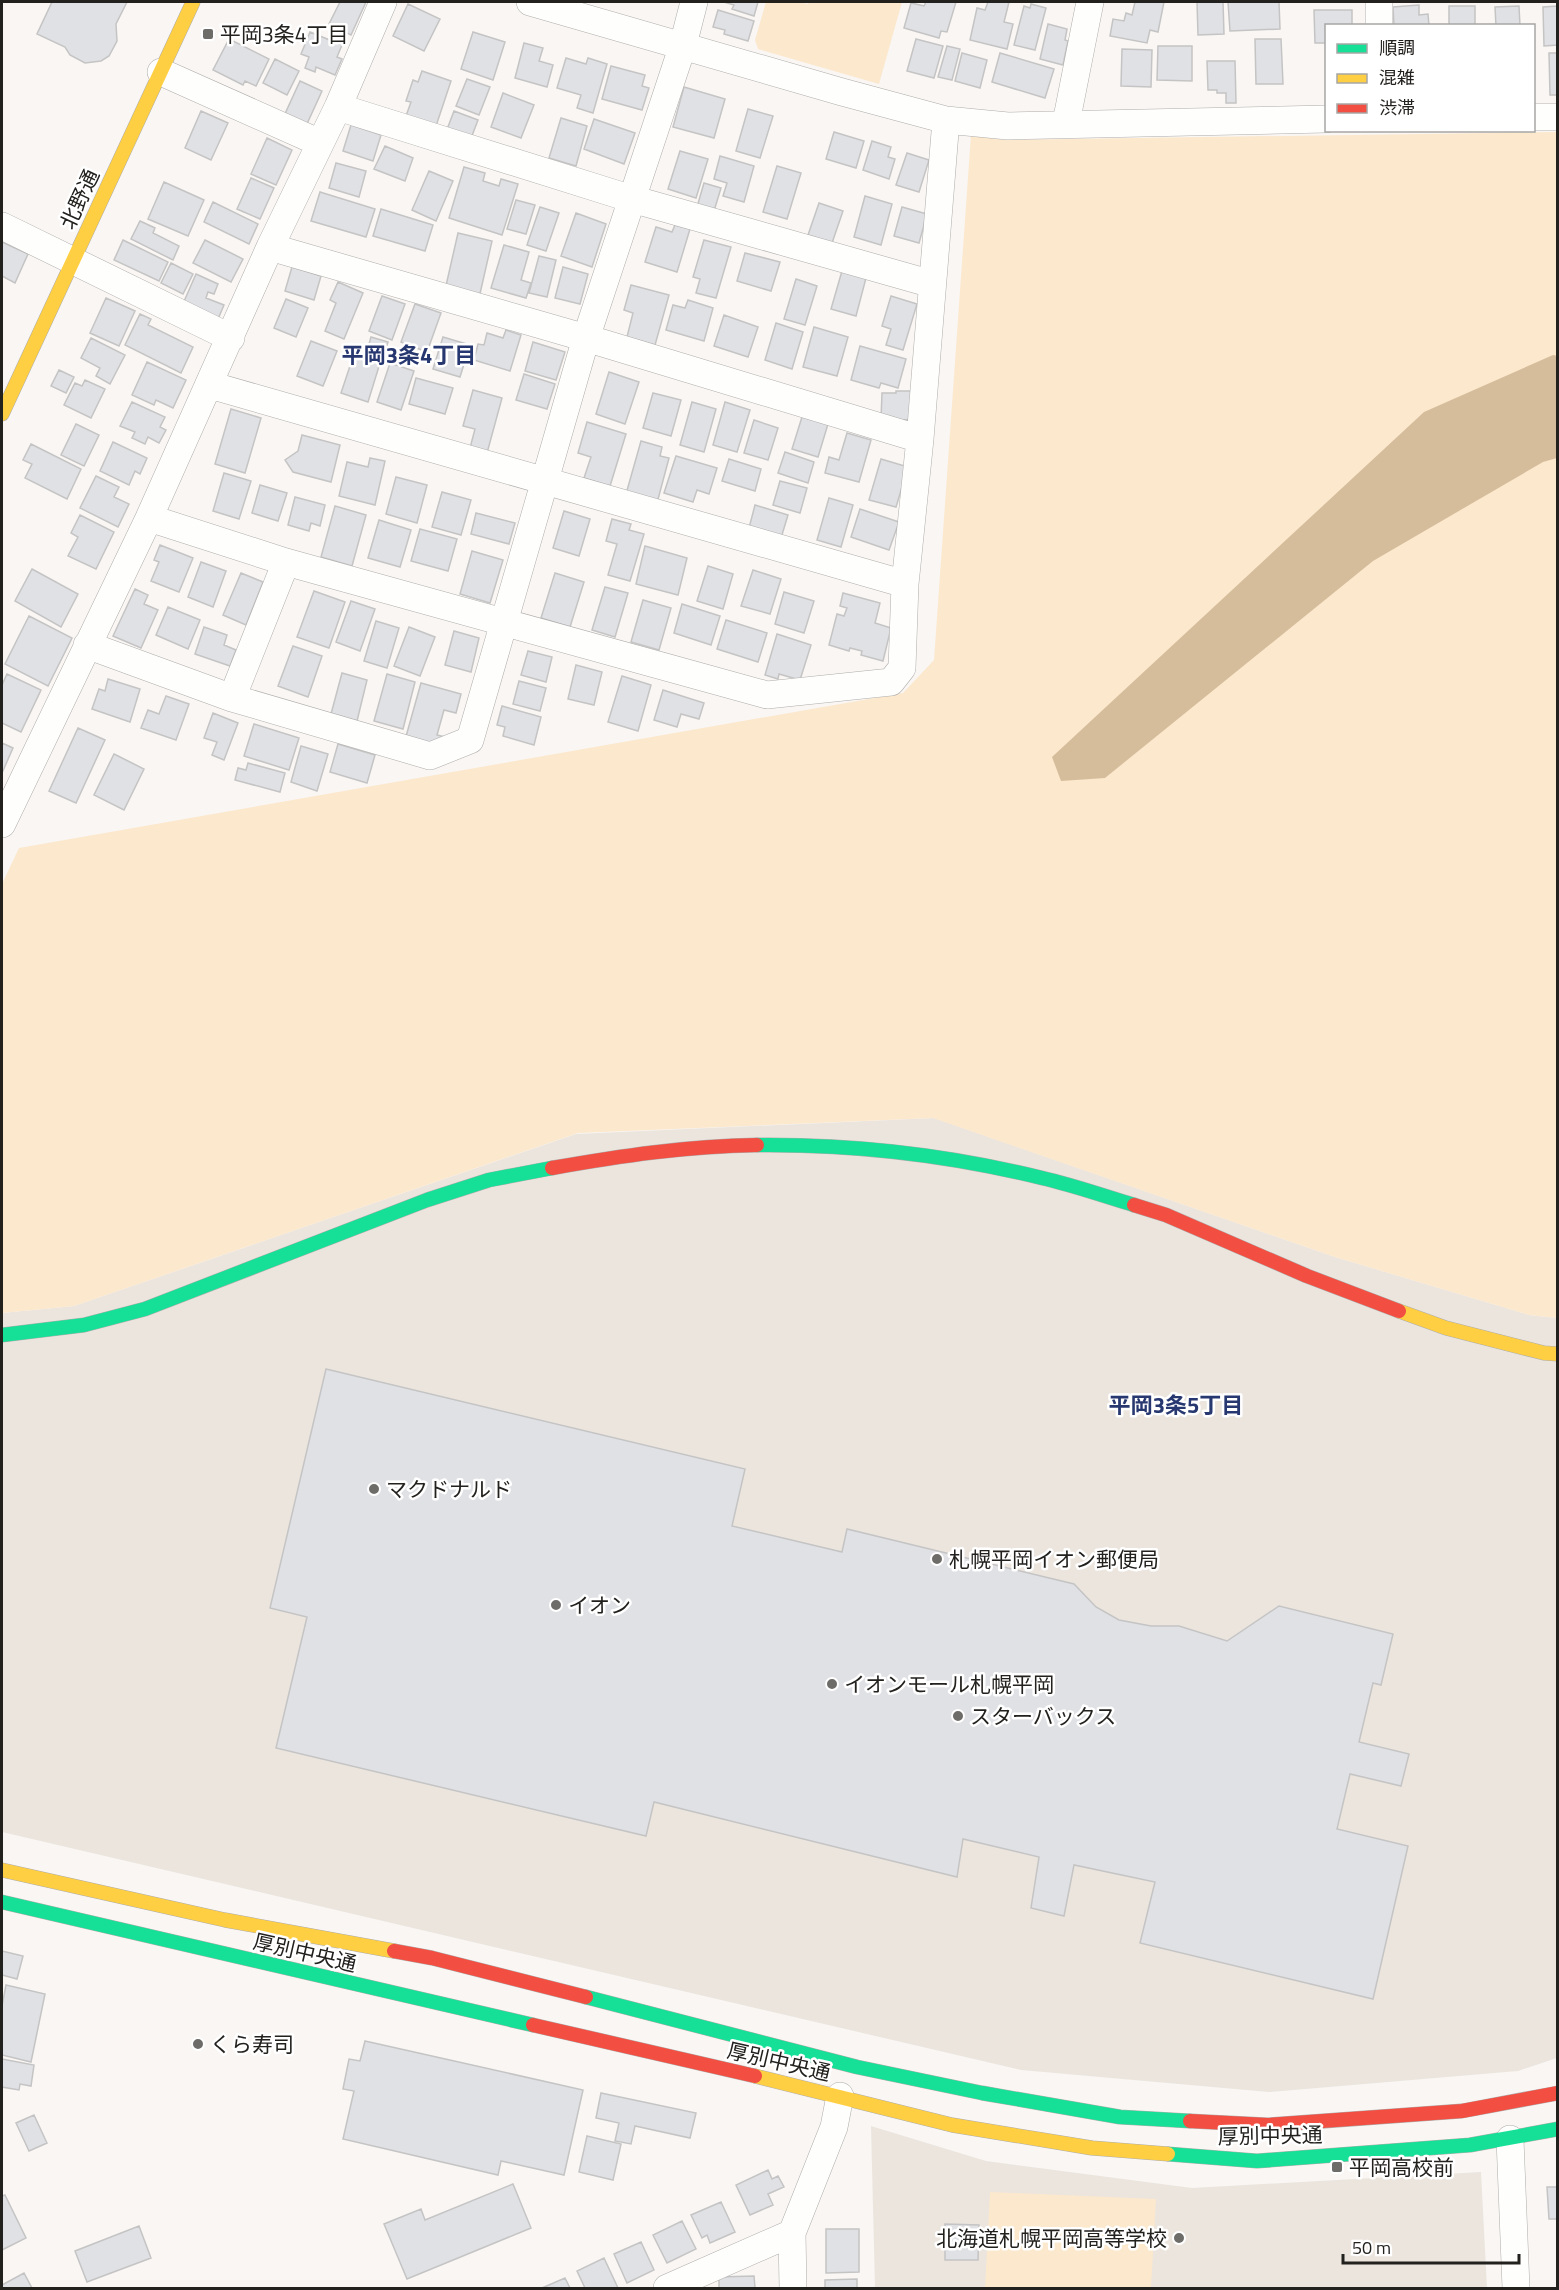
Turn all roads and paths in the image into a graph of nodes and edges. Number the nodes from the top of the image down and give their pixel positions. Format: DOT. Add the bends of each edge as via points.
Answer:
graph roads {
  1 [pos="193,2"];
  2 [pos="383,2"];
  3 [pos="530,2"];
  4 [pos="694,2"];
  5 [pos="1087,2"];
  6 [pos="1379,2"];
  7 [pos="1379,24"];
  8 [pos="683,45"];
  9 [pos="161,72"];
  10 [pos="338,107"];
  11 [pos="1535,117"];
  12 [pos="1557,117"];
  13 [pos="1325,119"];
  14 [pos="946,120"];
  15 [pos="1066,123"];
  16 [pos="320,142"];
  17 [pos="632,199"];
  18 [pos="2,226"];
  19 [pos="270,247"];
  20 [pos="74,260"];
  21 [pos="932,284"];
  22 [pos="231,338"];
  23 [pos="586,338"];
  24 [pos="210,385"];
  25 [pos="2,414"];
  26 [pos="920,439"];
  27 [pos="544,481"];
  28 [pos="149,518"];
  29 [pos="286,562"];
  30 [pos="905,584"];
  31 [pos="505,623"];
  32 [pos="87,645"];
  33 [pos="232,698"];
  34 [pos="2,824"];
  35 [pos="2,1335"];
  36 [pos="1557,1354"];
  37 [pos="2,1870"];
  38 [pos="2,1902"];
  39 [pos="1557,2093"];
  40 [pos="840,2096"];
  41 [pos="1557,2129"];
  42 [pos="1510,2139"];
  43 [pos="792,2233"];
  44 [pos="667,2289"];
  45 [pos="793,2289"];
  46 [pos="1516,2289"];
  1 -- 9 [label="main road, 北野通"];
  2 -- 10 [label="street"];
  3 -- 8 [label="street"];
  4 -- 8 [label="street"];
  5 -- 15 [label="street"];
  6 -- 7 [label="street"];
  8 -- 14 [label="street"];
  8 -- 17 [label="street"];
  9 -- 16 [label="street"];
  9 -- 20 [label="main road, 北野通"];
  10 -- 16 [label="street"];
  10 -- 17 [label="street"];
  11 -- 12 [label="street"];
  13 -- 15 [label="street"];
  14 -- 15 [label="street" via="1008,126"];
  14 -- 21 [label="street"];
  16 -- 19 [label="street"];
  17 -- 21 [label="street"];
  17 -- 23 [label="street"];
  18 -- 20 [label="street"];
  19 -- 22 [label="street"];
  19 -- 23 [label="street"];
  20 -- 22 [label="street"];
  20 -- 25 [label="main road, 北野通"];
  21 -- 26 [label="street"];
  22 -- 24 [label="street"];
  23 -- 26 [label="street"];
  23 -- 27 [label="street"];
  24 -- 27 [label="street"];
  24 -- 28 [label="street"];
  26 -- 30 [label="street"];
  27 -- 30 [label="street"];
  27 -- 31 [label="street"];
  28 -- 29 [label="street"];
  28 -- 32 [label="street"];
  29 -- 31 [label="street"];
  29 -- 33 [label="street"];
  30 -- 31 [label="street" via="902,668 891,682 767,695"];
  31 -- 33 [label="street" via="470,740 430,756"];
  32 -- 33 [label="street"];
  32 -- 34 [label="street"];
  35 -- 36 [label="main road" via="84,1325 145,1309 427,1200 489,1180 607,1158 705,1146 779,1145 890,1151 1044,1178 1166,1215 1307,1276 1446,1328"];
  37 -- 39 [label="main road, 厚別中央通" via="225,1920 432,1958 857,2067 1120,2117 1268,2125 1462,2111"];
  38 -- 40 [label="main road, 厚別中央通"];
  40 -- 42 [label="main road, 厚別中央通" via="952,2125 1092,2148 1257,2161"];
  40 -- 43 [label="street" via="834,2127"];
  41 -- 42 [label="main road, 厚別中央通"];
  42 -- 46 [label="street"];
  43 -- 44 [label="street"];
  43 -- 45 [label="street"];
}
